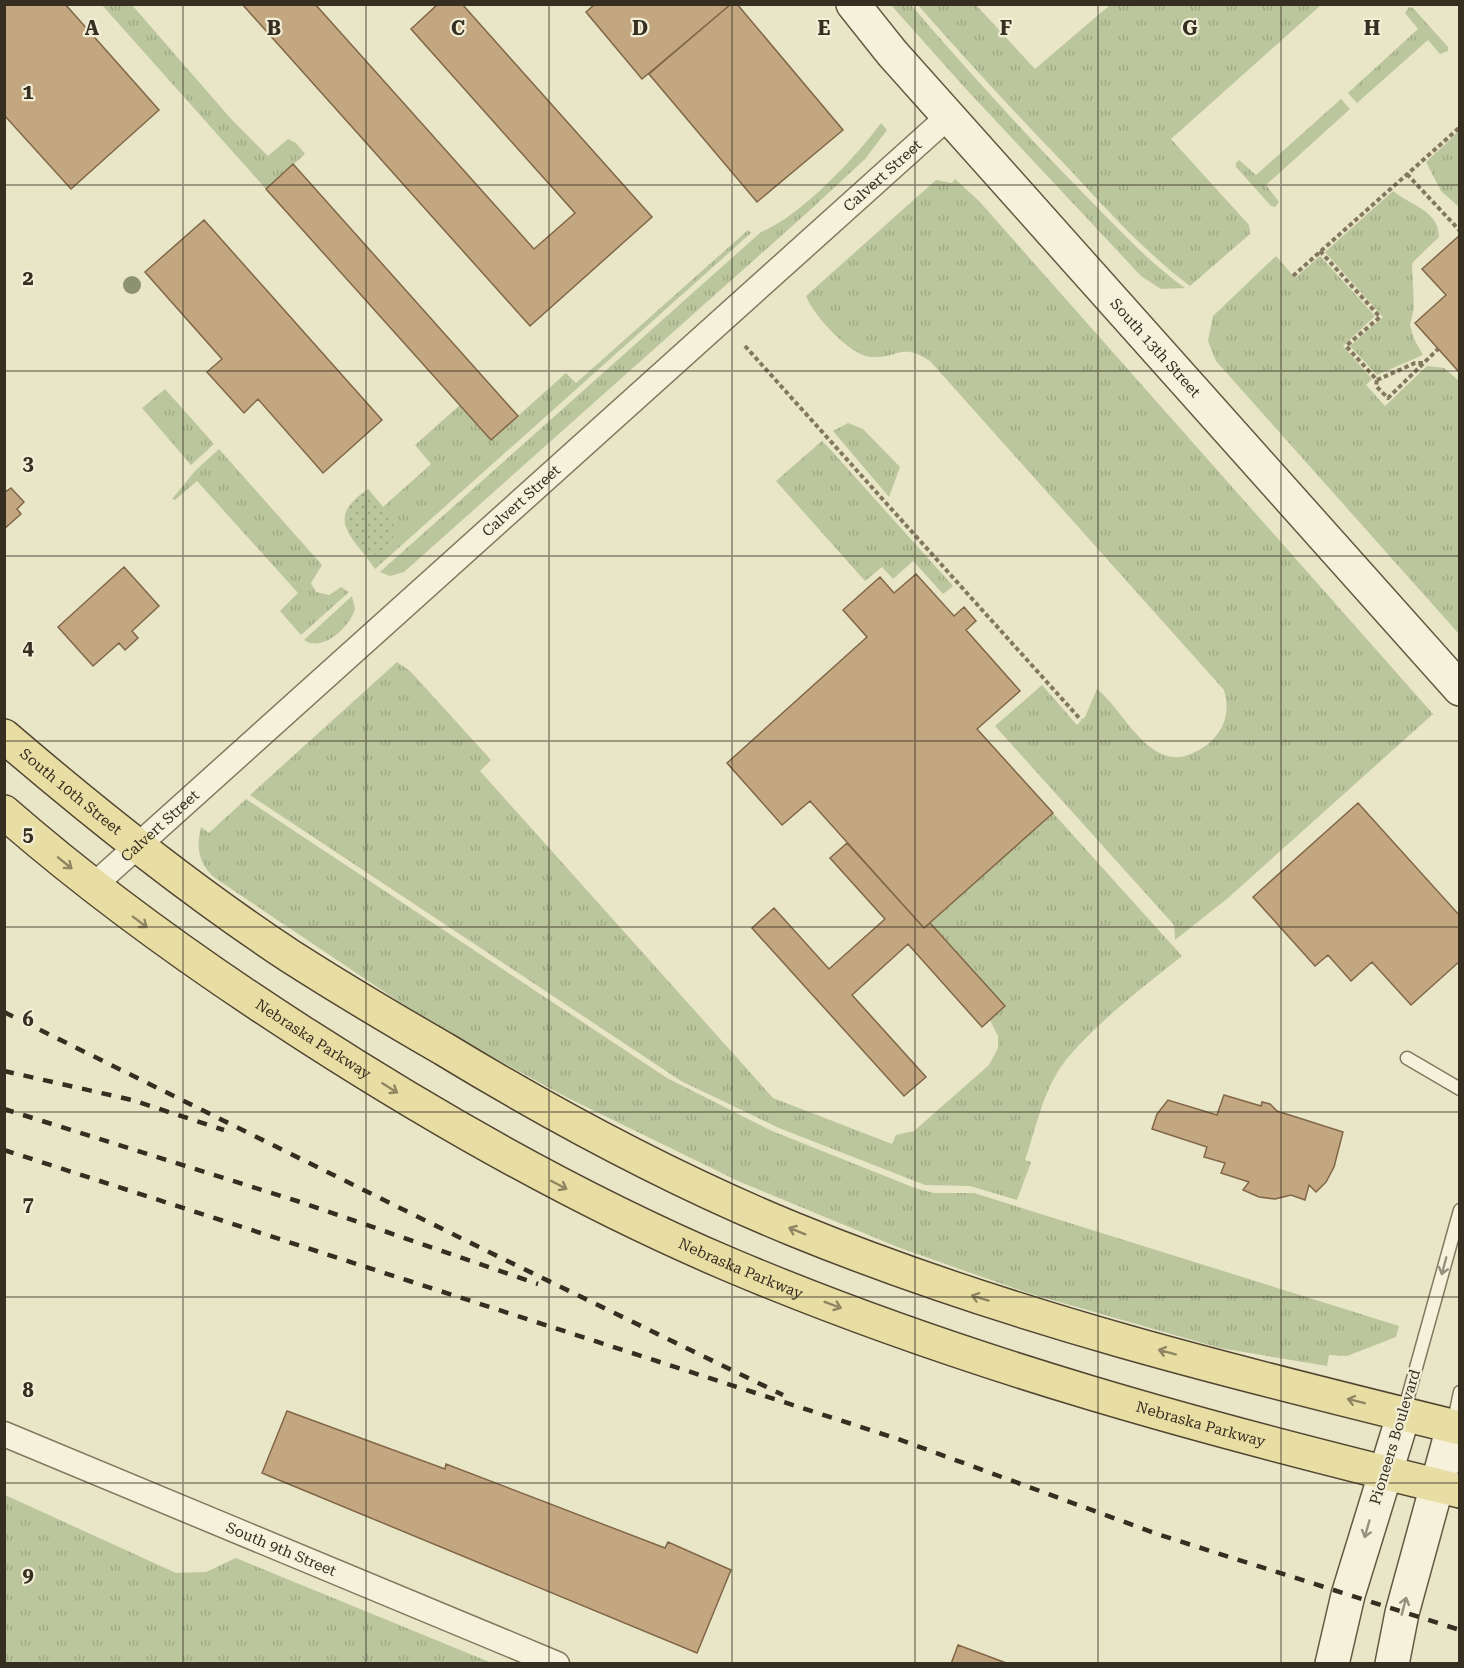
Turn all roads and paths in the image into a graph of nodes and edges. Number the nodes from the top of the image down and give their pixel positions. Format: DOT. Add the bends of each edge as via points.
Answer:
graph roads {
  1 [pos="853,4"];
  2 [pos="949,116"];
  3 [pos="1460,127"];
  4 [pos="1407,174"];
  5 [pos="1460,231"];
  6 [pos="1320,251"];
  7 [pos="1293,276"];
  8 [pos="745,346"];
  9 [pos="1438,349"];
  10 [pos="1423,363"];
  11 [pos="1377,380"];
  12 [pos="1460,689"];
  13 [pos="1081,720"];
  14 [pos="4,736"];
  15 [pos="4,812"];
  16 [pos="138,846"];
  17 [pos="93,886"];
  18 [pos="1407,1058"];
  19 [pos="1460,1089"];
  20 [pos="1460,1210"];
  21 [pos="1460,1392"];
  22 [pos="1404,1413"];
  23 [pos="1456,1427"];
  24 [pos="4,1434"];
  25 [pos="1383,1473"];
  26 [pos="1448,1488"];
  27 [pos="557,1664"];
  28 [pos="1332,1664"];
  29 [pos="1392,1664"];
  1 -- 2 [label="main road, South 13th Street"];
  2 -- 12 [label="main road, South 13th Street"];
  2 -- 16 [label="street, Calvert Street"];
  3 -- 4 [label="path"];
  4 -- 5 [label="path"];
  4 -- 6 [label="path"];
  6 -- 7 [label="path"];
  6 -- 11 [label="path" via="1380,317 1346,346"];
  8 -- 13 [label="path"];
  9 -- 10 [label="path"];
  10 -- 11 [label="path"];
  10 -- 11 [label="path" via="1388,398 1376,386"];
  14 -- 16 [label="main road, South 10th Street"];
  15 -- 17 [label="main road, one-way"];
  16 -- 17 [label="street, Calvert Street"];
  22 -- 16 [label="main road, one-way" via="1087,1331 946,1287 782,1224 612,1146 522,1096 289,955"];
  17 -- 25 [label="main road, Nebraska Parkway, one-way" via="200,967 444,1121 559,1185 646,1227 861,1316 1017,1370"];
  18 -- 19 [label="lane"];
  20 -- 22 [label="lane, Pioneers Boulevard, one-way"];
  21 -- 23 [label="lane"];
  22 -- 23 [label="main road"];
  22 -- 25 [label="main road, Pioneers Boulevard"];
  23 -- 26 [label="main road"];
  24 -- 27 [label="street, South 9th Street"];
  25 -- 26 [label="main road, Nebraska Parkway"];
  25 -- 28 [label="main road, Pioneers Boulevard, one-way"];
  29 -- 26 [label="main road, one-way" via="1402,1613"];
}
